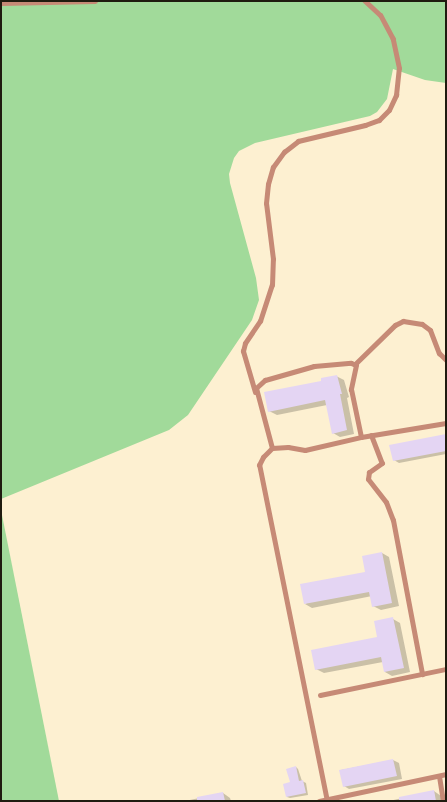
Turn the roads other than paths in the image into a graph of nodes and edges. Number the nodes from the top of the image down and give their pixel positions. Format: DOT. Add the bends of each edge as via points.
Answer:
graph roads {
  1 [pos="95,1"];
  2 [pos="365,1"];
  3 [pos="1,3"];
  4 [pos="446,360"];
  5 [pos="355,364"];
  6 [pos="255,392"];
  7 [pos="446,423"];
  8 [pos="371,435"];
  9 [pos="361,437"];
  10 [pos="272,448"];
  11 [pos="446,668"];
  12 [pos="422,674"];
  13 [pos="320,694"];
  14 [pos="446,774"];
  15 [pos="439,776"];
  16 [pos="327,800"];
  17 [pos="320,801"];
  18 [pos="443,801"];
  1 -- 3 [label="lane"];
  2 -- 6 [label="lane" via="380,15 393,38 399,68 396,96 379,120 298,141 273,167 266,194 273,259 271,293 243,351"];
  4 -- 5 [label="lane" via="430,330 422,324 404,321"];
  5 -- 6 [label="lane" via="314,366 265,380"];
  5 -- 9 [label="lane" via="351,389"];
  6 -- 10 [label="lane"];
  7 -- 8 [label="lane"];
  8 -- 9 [label="lane"];
  8 -- 12 [label="lane" via="382,463 369,472 368,479 386,502 393,520"];
  9 -- 10 [label="lane" via="305,450 288,446"];
  10 -- 16 [label="lane" via="259,465"];
  11 -- 12 [label="lane"];
  12 -- 13 [label="lane"];
  14 -- 15 [label="lane"];
  15 -- 16 [label="lane"];
  15 -- 18 [label="lane"];
  16 -- 17 [label="lane"];
}
